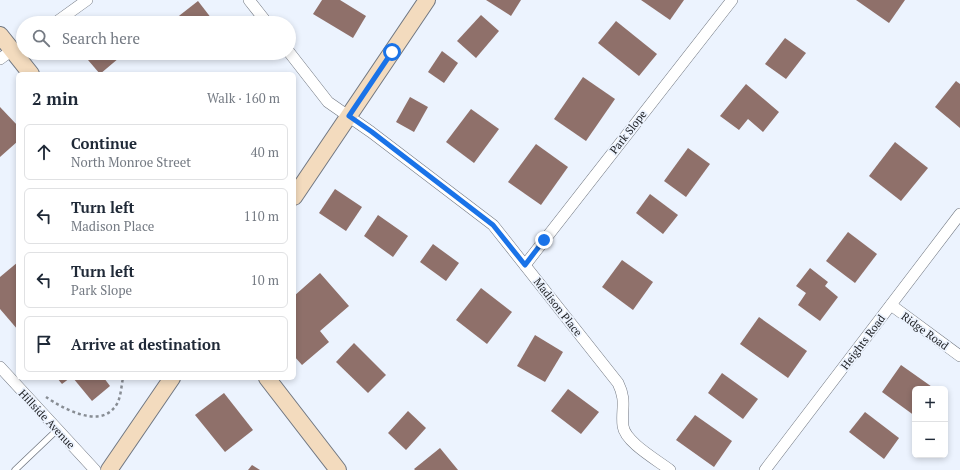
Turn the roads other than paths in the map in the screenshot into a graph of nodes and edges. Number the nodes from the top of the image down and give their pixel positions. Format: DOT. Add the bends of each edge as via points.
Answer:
graph roads {
  1 [pos="87,0"];
  2 [pos="249,0"];
  3 [pos="427,0"];
  4 [pos="732,0"];
  5 [pos="65,16"];
  6 [pos="261,16"];
  7 [pos="0,35"];
  8 [pos="12,52"];
  9 [pos="19,60"];
  10 [pos="295,60"];
  11 [pos="29,72"];
  12 [pos="349,116"];
  13 [pos="296,194"];
  14 [pos="960,214"];
  15 [pos="525,265"];
  16 [pos="890,306"];
  17 [pos="960,356"];
  18 [pos="0,367"];
  19 [pos="171,380"];
  20 [pos="269,380"];
  21 [pos="58,430"];
  22 [pos="15,470"];
  23 [pos="95,470"];
  24 [pos="109,470"];
  25 [pos="338,470"];
  26 [pos="670,470"];
  27 [pos="765,470"];
  1 -- 5 [label="street"];
  2 -- 6 [label="street"];
  3 -- 12 [label="main road"];
  4 -- 15 [label="street, Park Slope"];
  7 -- 8 [label="main road"];
  9 -- 11 [label="main road"];
  10 -- 12 [label="street, Madison Place" via="328,102"];
  12 -- 13 [label="main road"];
  12 -- 15 [label="street, Madison Place" via="493,225"];
  14 -- 16 [label="street, Heights Road"];
  15 -- 26 [label="street, Madison Place" via="618,383 624,397 623,425 629,438"];
  16 -- 17 [label="street, Ridge Road"];
  16 -- 27 [label="street, Heights Road"];
  18 -- 21 [label="street, Hillside Avenue"];
  19 -- 24 [label="main road"];
  20 -- 25 [label="main road"];
  21 -- 22 [label="lane"];
  21 -- 23 [label="street, Hillside Avenue"];
}
